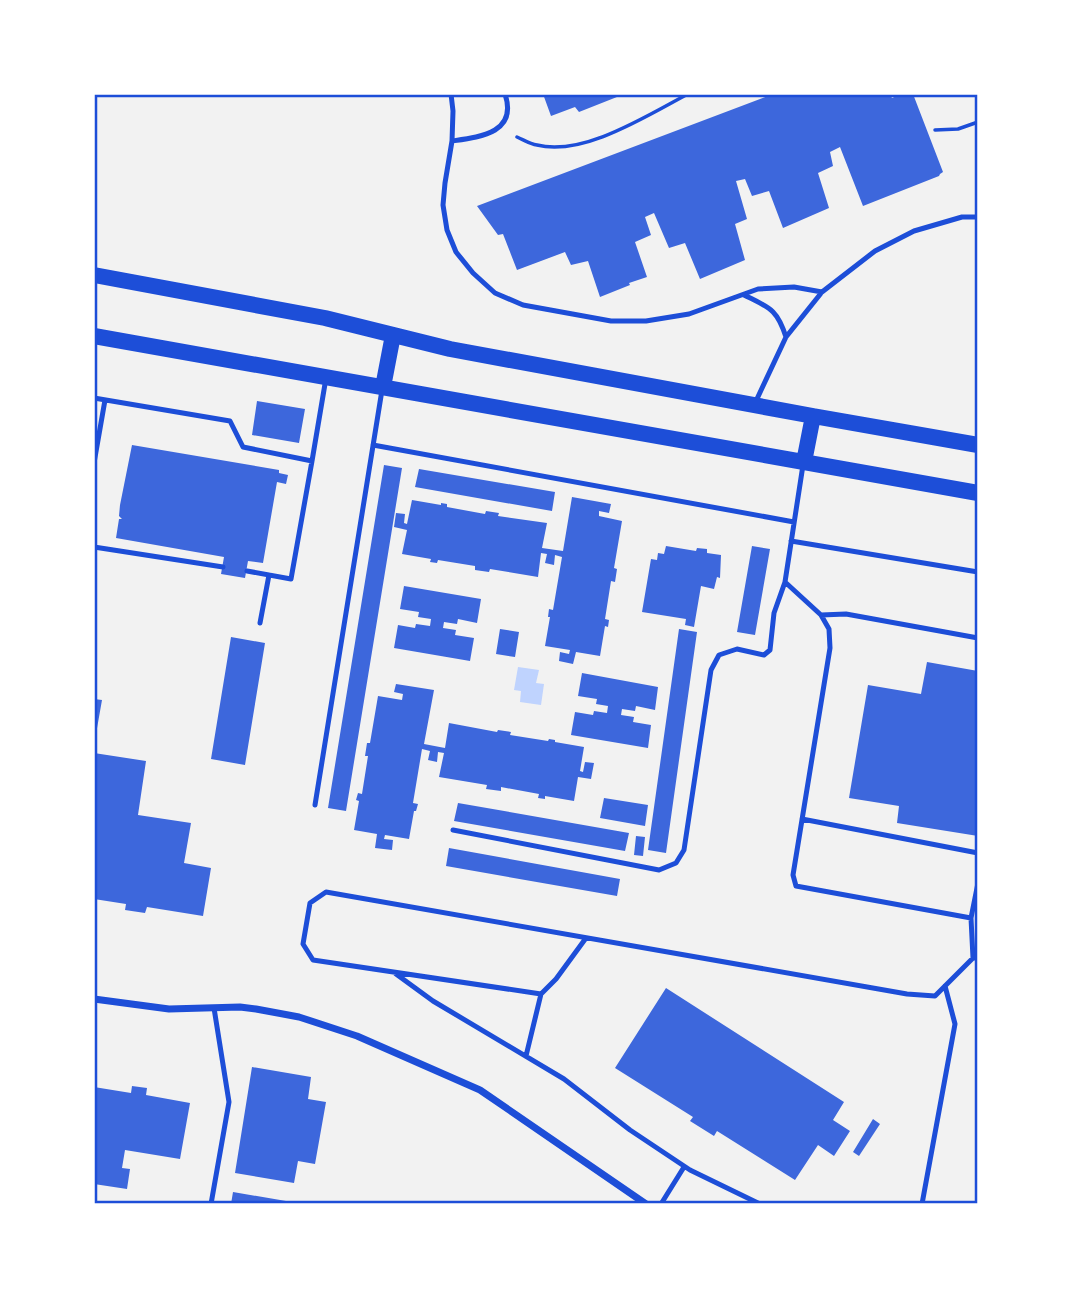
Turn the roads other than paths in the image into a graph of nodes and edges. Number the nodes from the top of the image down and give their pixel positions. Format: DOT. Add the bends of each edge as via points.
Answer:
graph roads {
  1 [pos="451,94"];
  2 [pos="505,94"];
  3 [pos="452,141"];
  4 [pos="978,217"];
  5 [pos="94,275"];
  6 [pos="822,292"];
  7 [pos="744,295"];
  8 [pos="393,335"];
  9 [pos="94,336"];
  10 [pos="786,337"];
  11 [pos="327,377"];
  12 [pos="383,387"];
  13 [pos="94,398"];
  14 [pos="105,400"];
  15 [pos="754,405"];
  16 [pos="813,416"];
  17 [pos="978,444"];
  18 [pos="373,445"];
  19 [pos="312,461"];
  20 [pos="804,462"];
  21 [pos="94,463"];
  22 [pos="978,493"];
  23 [pos="794,522"];
  24 [pos="791,541"];
  25 [pos="94,547"];
  26 [pos="223,567"];
  27 [pos="247,571"];
  28 [pos="978,572"];
  29 [pos="269,575"];
  30 [pos="785,582"];
  31 [pos="821,615"];
  32 [pos="260,623"];
  33 [pos="978,638"];
  34 [pos="315,805"];
  35 [pos="802,820"];
  36 [pos="453,831"];
  37 [pos="978,853"];
  38 [pos="978,883"];
  39 [pos="971,918"];
  40 [pos="586,938"];
  41 [pos="975,958"];
  42 [pos="394,972"];
  43 [pos="946,986"];
  44 [pos="541,994"];
  45 [pos="94,999"];
  46 [pos="214,1008"];
  47 [pos="526,1056"];
  48 [pos="684,1167"];
  49 [pos="211,1203"];
  50 [pos="646,1203"];
  51 [pos="661,1203"];
  52 [pos="760,1203"];
  53 [pos="922,1203"];
  1 -- 3 [label="lane"];
  2 -- 3 [label="lane" via="508,116 503,124 485,137"];
  3 -- 7 [label="lane" via="443,205 447,230 456,252 495,293 523,305 611,321 689,314"];
  4 -- 6 [label="lane" via="914,231 875,251"];
  5 -- 8 [label="main road"];
  6 -- 7 [label="lane" via="794,287 758,289"];
  6 -- 10 [label="lane"];
  7 -- 10 [label="lane" via="769,307"];
  8 -- 12 [label="main road"];
  8 -- 15 [label="main road"];
  9 -- 11 [label="main road"];
  10 -- 15 [label="lane"];
  11 -- 12 [label="main road"];
  11 -- 19 [label="lane"];
  12 -- 18 [label="lane"];
  12 -- 20 [label="main road"];
  13 -- 14 [label="lane"];
  14 -- 19 [label="lane" via="230,421 243,447"];
  14 -- 21 [label="lane"];
  15 -- 16 [label="main road"];
  16 -- 17 [label="main road"];
  16 -- 20 [label="main road"];
  18 -- 23 [label="lane"];
  18 -- 34 [label="lane"];
  19 -- 29 [label="lane" via="291,579"];
  20 -- 22 [label="main road"];
  20 -- 23 [label="lane"];
  23 -- 24 [label="lane"];
  24 -- 28 [label="lane"];
  24 -- 30 [label="lane"];
  25 -- 26 [label="lane"];
  27 -- 29 [label="lane"];
  29 -- 32 [label="lane"];
  30 -- 31 [label="lane"];
  30 -- 36 [label="lane" via="764,656 737,649 719,655 711,670 684,850 676,863 659,870"];
  31 -- 33 [label="lane" via="846,614"];
  31 -- 35 [label="lane" via="829,629 830,648"];
  35 -- 37 [label="lane"];
  35 -- 39 [label="lane" via="793,875 796,886"];
  38 -- 39 [label="lane"];
  39 -- 41 [label="lane"];
  40 -- 42 [label="lane" via="326,892 310,903 303,944 313,960"];
  40 -- 43 [label="lane" via="906,994 935,996"];
  40 -- 44 [label="lane"];
  41 -- 43 [label="lane"];
  42 -- 44 [label="lane"];
  42 -- 47 [label="lane" via="433,1001"];
  43 -- 53 [label="lane" via="955,1024"];
  44 -- 47 [label="lane"];
  45 -- 46 [label="street" via="169,1009"];
  46 -- 49 [label="lane" via="229,1102"];
  46 -- 50 [label="street" via="240,1007 299,1017 357,1036 480,1090"];
  47 -- 48 [label="lane"];
  48 -- 51 [label="lane"];
  48 -- 52 [label="lane"];
}
